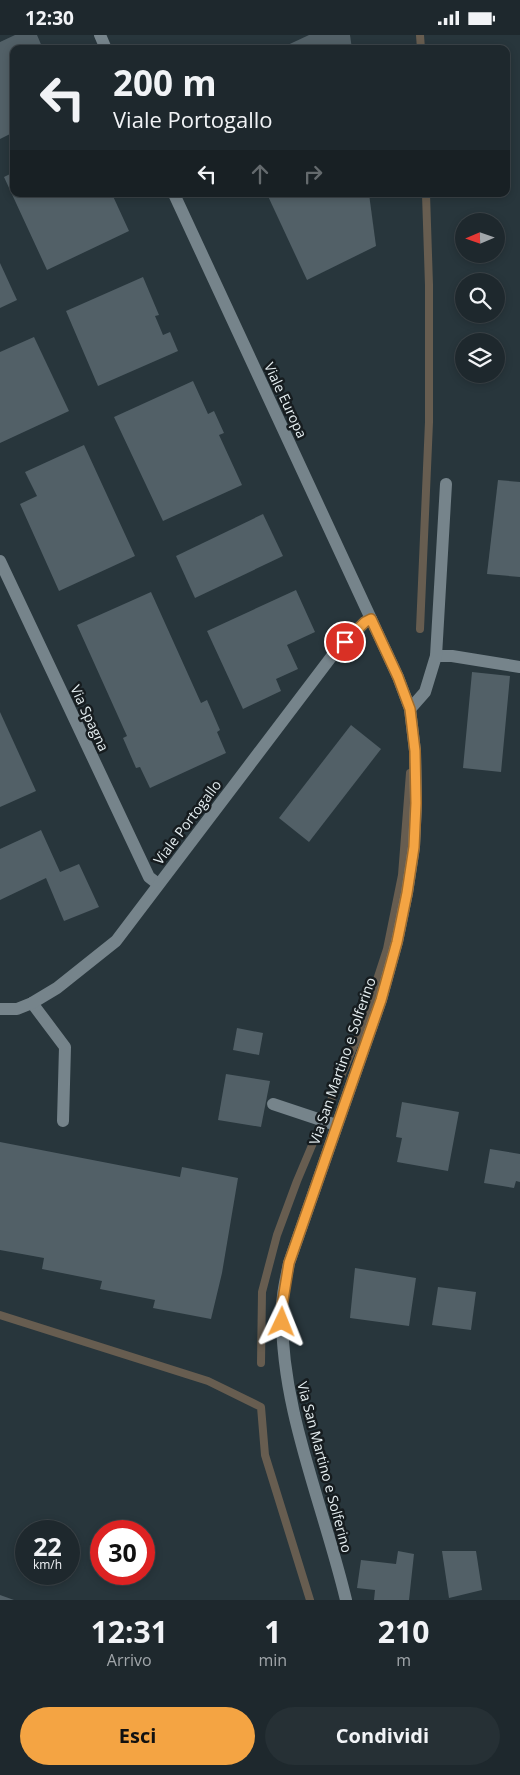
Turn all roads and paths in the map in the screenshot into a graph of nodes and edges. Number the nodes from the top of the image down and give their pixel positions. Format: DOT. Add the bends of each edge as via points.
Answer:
graph roads {
  1 [pos="175,197"];
  2 [pos="446,484"];
  3 [pos="0,561"];
  4 [pos="371,619"];
  5 [pos="436,656"];
  6 [pos="520,667"];
  7 [pos="410,709"];
  8 [pos="158,884"];
  9 [pos="32,1003"];
  10 [pos="0,1009"];
  11 [pos="273,1104"];
  12 [pos="64,1121"];
  13 [pos="331,1123"];
  14 [pos="346,1600"];
  1 -- 4 [label="street, Viale Europa"];
  2 -- 5 [label="street"];
  3 -- 8 [label="street, Via Spagna" via="149,877"];
  4 -- 7 [label="street, Via San Martino e Solferino"];
  4 -- 8 [label="street, Viale Portogallo" via="335,652"];
  5 -- 6 [label="street"];
  5 -- 7 [label="street" via="425,692"];
  7 -- 13 [label="street, Via San Martino e Solferino" via="416,803 407,893 381,1000"];
  8 -- 9 [label="street, Viale Portogallo" via="116,941 57,988"];
  9 -- 10 [label="street, Viale Portogallo" via="17,1009"];
  9 -- 12 [label="street" via="65,1047"];
  11 -- 13 [label="street"];
  13 -- 14 [label="street, Via San Martino e Solferino" via="289,1263 282,1306 286,1378"];
}
